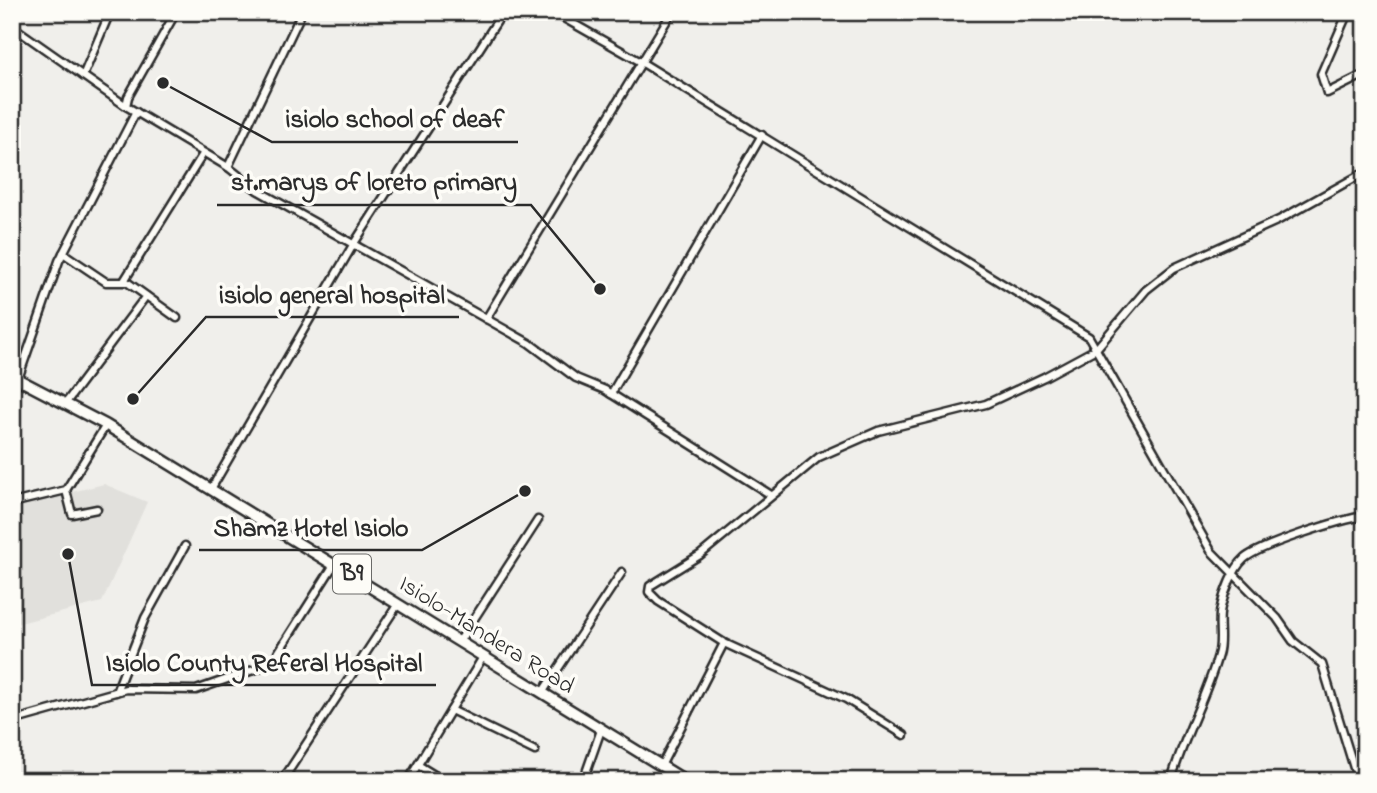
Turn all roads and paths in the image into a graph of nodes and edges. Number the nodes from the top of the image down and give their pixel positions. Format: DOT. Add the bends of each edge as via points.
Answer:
graph roads {
  1 [pos="110,12"];
  2 [pos="176,12"];
  3 [pos="302,12"];
  4 [pos="503,12"];
  5 [pos="553,12"];
  6 [pos="672,12"];
  7 [pos="1348,12"];
  8 [pos="12,26"];
  9 [pos="641,62"];
  10 [pos="1365,74"];
  11 [pos="83,76"];
  12 [pos="126,106"];
  13 [pos="136,112"];
  14 [pos="762,135"];
  15 [pos="203,154"];
  16 [pos="228,167"];
  17 [pos="1365,172"];
  18 [pos="353,245"];
  19 [pos="63,253"];
  20 [pos="124,281"];
  21 [pos="146,296"];
  22 [pos="177,318"];
  23 [pos="486,319"];
  24 [pos="1096,349"];
  25 [pos="15,377"];
  26 [pos="611,394"];
  27 [pos="65,404"];
  28 [pos="106,425"];
  29 [pos="211,489"];
  30 [pos="66,490"];
  31 [pos="771,495"];
  32 [pos="12,503"];
  33 [pos="97,509"];
  34 [pos="1365,516"];
  35 [pos="538,520"];
  36 [pos="185,546"];
  37 [pos="335,564"];
  38 [pos="622,572"];
  39 [pos="1234,575"];
  40 [pos="398,604"];
  41 [pos="459,642"];
  42 [pos="724,643"];
  43 [pos="483,657"];
  44 [pos="116,692"];
  45 [pos="542,693"];
  46 [pos="451,710"];
  47 [pos="12,721"];
  48 [pos="601,730"];
  49 [pos="904,735"];
  50 [pos="535,751"];
  51 [pos="418,765"];
  52 [pos="661,766"];
  53 [pos="284,777"];
  54 [pos="298,781"];
  55 [pos="408,781"];
  56 [pos="444,781"];
  57 [pos="583,781"];
  58 [pos="686,781"];
  59 [pos="1171,781"];
  60 [pos="1359,781"];
  1 -- 11 [label="street"];
  2 -- 12 [label="street"];
  3 -- 16 [label="street"];
  4 -- 18 [label="street"];
  5 -- 9 [label="street"];
  6 -- 9 [label="street"];
  7 -- 10 [label="street" via="1321,74 1327,93"];
  8 -- 11 [label="street"];
  9 -- 14 [label="street"];
  9 -- 23 [label="street"];
  11 -- 12 [label="street"];
  12 -- 13 [label="street"];
  13 -- 15 [label="street"];
  13 -- 19 [label="street"];
  14 -- 24 [label="street" via="1069,323 1089,337"];
  14 -- 26 [label="street"];
  15 -- 16 [label="street"];
  15 -- 20 [label="street"];
  16 -- 18 [label="street" via="257,190"];
  17 -- 24 [label="street" via="1279,220 1174,268 1146,290"];
  18 -- 23 [label="street"];
  18 -- 29 [label="street"];
  19 -- 20 [label="street" via="106,282"];
  19 -- 25 [label="street"];
  20 -- 21 [label="street"];
  21 -- 22 [label="street"];
  21 -- 27 [label="street"];
  23 -- 26 [label="street" via="545,353 576,378"];
  24 -- 31 [label="street" via="986,404 892,427 839,446"];
  24 -- 39 [label="street" via="1210,551"];
  25 -- 27 [label="highway, Isiolo-Mandera Road / B9"];
  26 -- 31 [label="street"];
  27 -- 28 [label="highway, Isiolo-Mandera Road / B9"];
  28 -- 29 [label="highway, Isiolo-Mandera Road / B9"];
  28 -- 30 [label="street"];
  29 -- 37 [label="highway, Isiolo-Mandera Road / B9"];
  30 -- 32 [label="street"];
  30 -- 33 [label="street" via="72,514"];
  31 -- 42 [label="street" via="700,555 648,589 658,601"];
  34 -- 39 [label="street" via="1329,524 1255,552"];
  35 -- 41 [label="street"];
  36 -- 44 [label="street" via="145,618"];
  37 -- 40 [label="highway, Isiolo-Mandera Road / B9"];
  37 -- 44 [label="street" via="269,663 196,690"];
  38 -- 45 [label="street"];
  39 -- 59 [label="street" via="1220,609 1220,652"];
  39 -- 60 [label="street" via="1278,618 1293,641 1322,664"];
  40 -- 41 [label="highway, Isiolo-Mandera Road / B9"];
  40 -- 53 [label="street"];
  41 -- 43 [label="highway, Isiolo-Mandera Road / B9"];
  42 -- 49 [label="street" via="846,699"];
  42 -- 52 [label="street"];
  43 -- 45 [label="highway, Isiolo-Mandera Road / B9"];
  43 -- 46 [label="street"];
  44 -- 47 [label="street"];
  45 -- 48 [label="highway, Isiolo-Mandera Road / B9"];
  46 -- 50 [label="street"];
  46 -- 51 [label="street"];
  48 -- 52 [label="highway, Isiolo-Mandera Road / B9"];
  48 -- 57 [label="street"];
  51 -- 55 [label="street"];
  51 -- 56 [label="street"];
  52 -- 58 [label="highway, Isiolo-Mandera Road / B9"];
  53 -- 54 [label="street"];
}
